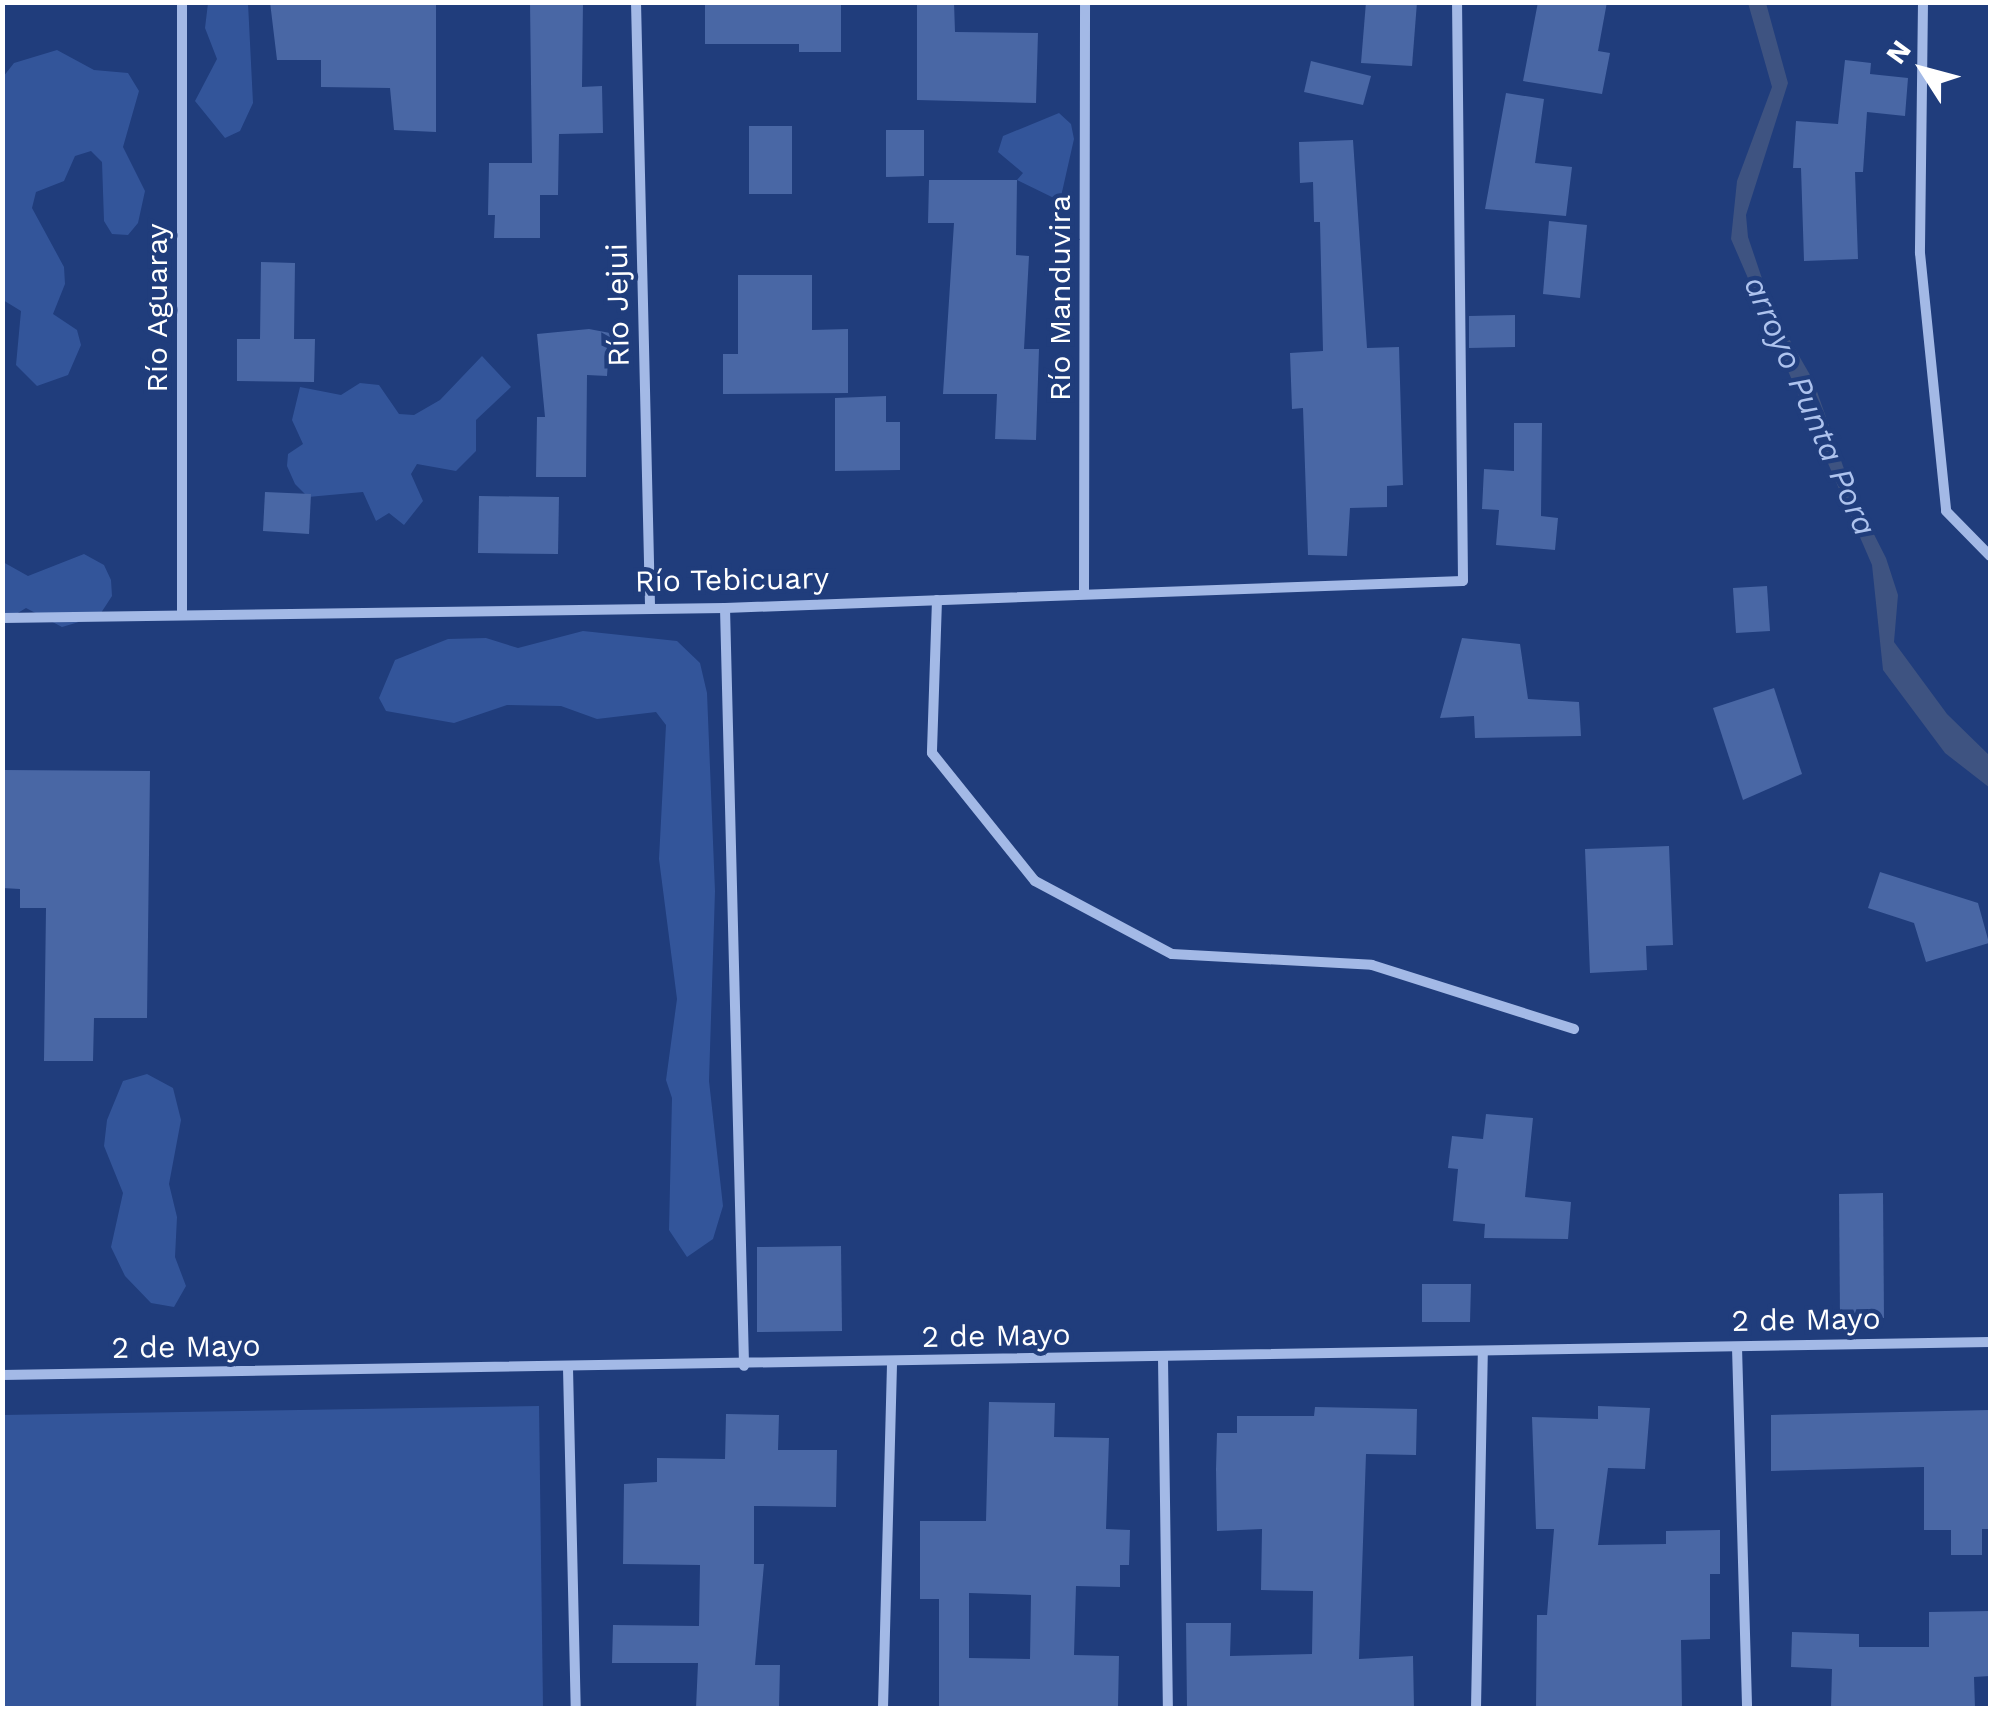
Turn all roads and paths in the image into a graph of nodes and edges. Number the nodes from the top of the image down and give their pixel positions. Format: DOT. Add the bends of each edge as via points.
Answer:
graph roads {
  1 [pos="182,2"];
  2 [pos="636,2"];
  3 [pos="1086,2"];
  4 [pos="1457,2"];
  5 [pos="1923,2"];
  6 [pos="1990,556"];
  7 [pos="1084,594"];
  8 [pos="937,600"];
  9 [pos="650,606"];
  10 [pos="725,608"];
  11 [pos="182,614"];
  12 [pos="2,618"];
  13 [pos="1574,1029"];
  14 [pos="1990,1342"];
  15 [pos="1737,1347"];
  16 [pos="1483,1352"];
  17 [pos="1164,1358"];
  18 [pos="892,1363"];
  19 [pos="744,1366"];
  20 [pos="568,1368"];
  21 [pos="2,1375"];
  22 [pos="576,1708"];
  23 [pos="884,1708"];
  24 [pos="1168,1708"];
  25 [pos="1476,1708"];
  26 [pos="1748,1708"];
  1 -- 11 [label="street, Río Aguaray"];
  2 -- 9 [label="street, Río Jejui"];
  3 -- 7 [label="street, Río Manduvira"];
  4 -- 7 [label="street, Río Tebicuary" via="1463,581"];
  5 -- 6 [label="street" via="1920,253 1946,511"];
  7 -- 8 [label="street, Río Tebicuary"];
  8 -- 10 [label="street, Río Tebicuary"];
  8 -- 13 [label="street" via="932,753 1034,881 1172,954 1372,965"];
  9 -- 10 [label="street, Río Tebicuary"];
  9 -- 11 [label="street, Río Tebicuary"];
  10 -- 19 [label="street"];
  11 -- 12 [label="street, Río Tebicuary"];
  14 -- 15 [label="street, 2 de Mayo"];
  15 -- 16 [label="street, 2 de Mayo"];
  15 -- 26 [label="street"];
  16 -- 17 [label="street, 2 de Mayo"];
  16 -- 25 [label="street"];
  17 -- 18 [label="street, 2 de Mayo"];
  17 -- 24 [label="street"];
  18 -- 19 [label="street, 2 de Mayo"];
  18 -- 23 [label="street"];
  19 -- 20 [label="street, 2 de Mayo"];
  20 -- 21 [label="street, 2 de Mayo"];
  20 -- 22 [label="street"];
}
